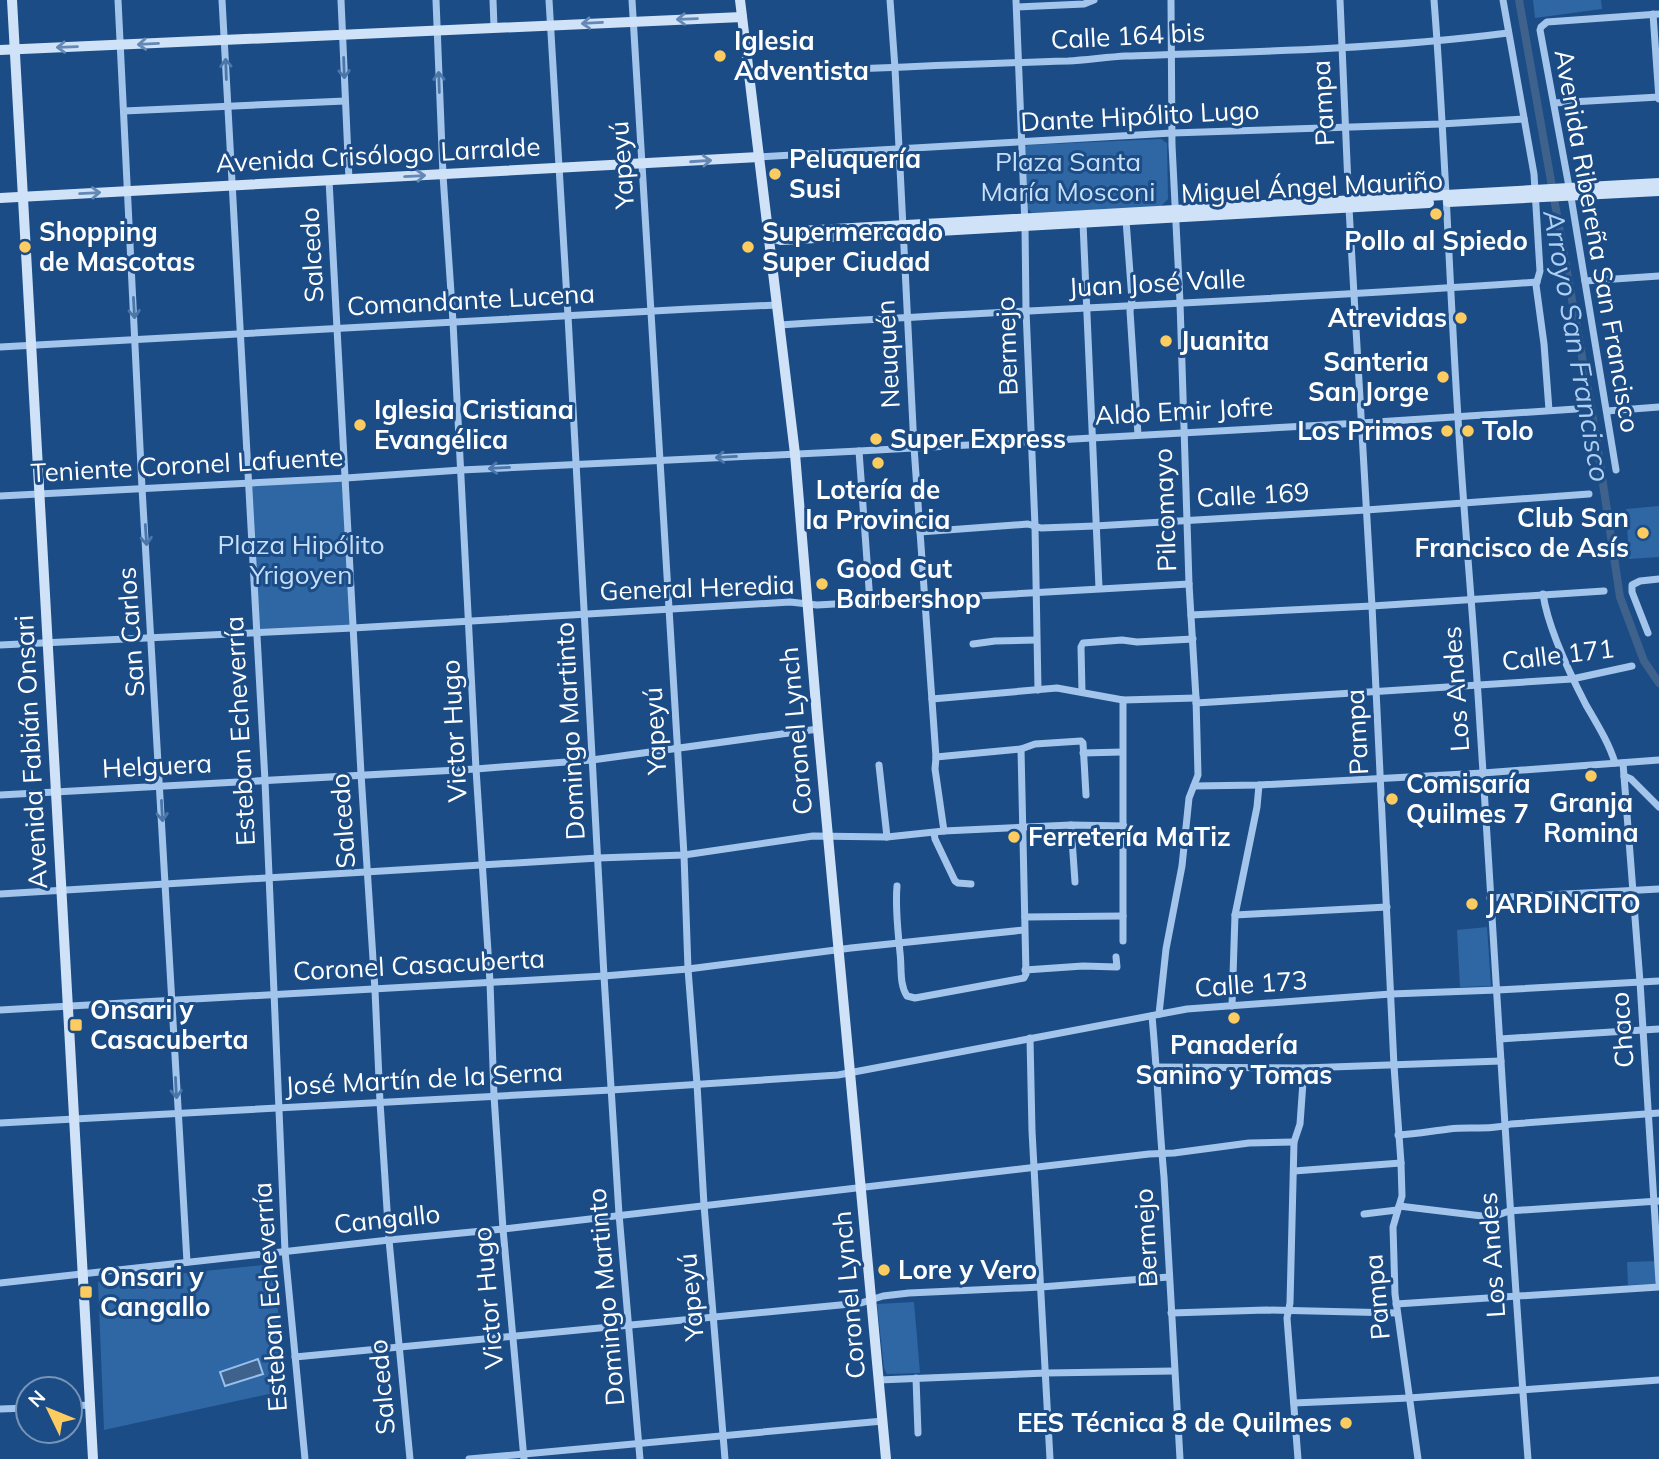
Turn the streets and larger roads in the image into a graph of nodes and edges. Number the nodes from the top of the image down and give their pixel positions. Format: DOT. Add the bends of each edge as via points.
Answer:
graph roads {
  1 [pos="12,0"];
  2 [pos="118,0"];
  3 [pos="222,0"];
  4 [pos="341,0"];
  5 [pos="436,0"];
  6 [pos="493,0"];
  7 [pos="549,0"];
  8 [pos="632,0"];
  9 [pos="740,0"];
  10 [pos="890,0"];
  11 [pos="1094,0"];
  12 [pos="1171,0"];
  13 [pos="1340,0"];
  14 [pos="1434,0"];
  15 [pos="1503,0"];
  16 [pos="1016,4"];
  17 [pos="1656,14"];
  18 [pos="742,17"];
  19 [pos="633,20"];
  20 [pos="550,25"];
  21 [pos="494,27"];
  22 [pos="437,30"];
  23 [pos="1508,33"];
  24 [pos="343,34"];
  25 [pos="224,40"];
  26 [pos="1437,42"];
  27 [pos="120,45"];
  28 [pos="1341,46"];
  29 [pos="14,49"];
  30 [pos="0,50"];
  31 [pos="1173,55"];
  32 [pos="1018,61"];
  33 [pos="895,68"];
  34 [pos="749,74"];
  35 [pos="1659,98"];
  36 [pos="345,101"];
  37 [pos="1553,103"];
  38 [pos="227,107"];
  39 [pos="124,111"];
  40 [pos="1524,119"];
  41 [pos="1441,124"];
  42 [pos="1346,127"];
  43 [pos="1172,133"];
  44 [pos="1021,143"];
  45 [pos="899,149"];
  46 [pos="760,157"];
  47 [pos="643,164"];
  48 [pos="559,167"];
  49 [pos="443,175"];
  50 [pos="349,179"];
  51 [pos="329,180"];
  52 [pos="1659,183"];
  53 [pos="232,186"];
  54 [pos="128,191"];
  55 [pos="1659,191"];
  56 [pos="1567,192"];
  57 [pos="1537,195"];
  58 [pos="22,197"];
  59 [pos="0,198"];
  60 [pos="1445,198"];
  61 [pos="1349,205"];
  62 [pos="1175,214"];
  63 [pos="1126,220"];
  64 [pos="1024,222"];
  65 [pos="1083,223"];
  66 [pos="903,229"];
  67 [pos="768,236"];
  68 [pos="1659,276"];
  69 [pos="1585,281"];
  70 [pos="1537,282"];
  71 [pos="1450,288"];
  72 [pos="1354,293"];
  73 [pos="1180,302"];
  74 [pos="777,305"];
  75 [pos="1131,306"];
  76 [pos="1086,308"];
  77 [pos="1026,310"];
  78 [pos="652,311"];
  79 [pos="568,316"];
  80 [pos="906,317"];
  81 [pos="453,322"];
  82 [pos="780,325"];
  83 [pos="336,328"];
  84 [pos="240,335"];
  85 [pos="136,340"];
  86 [pos="31,346"];
  87 [pos="0,347"];
  88 [pos="1659,407"];
  89 [pos="1576,409"];
  90 [pos="1549,410"];
  91 [pos="1607,411"];
  92 [pos="1457,417"];
  93 [pos="1361,423"];
  94 [pos="1183,432"];
  95 [pos="1138,435"];
  96 [pos="1091,438"];
  97 [pos="1032,440"];
  98 [pos="914,447"];
  99 [pos="859,451"];
  100 [pos="794,454"];
  101 [pos="660,461"];
  102 [pos="576,465"];
  103 [pos="461,470"];
  104 [pos="1616,470"];
  105 [pos="345,478"];
  106 [pos="248,483"];
  107 [pos="142,488"];
  108 [pos="38,494"];
  109 [pos="1589,494"];
  110 [pos="0,496"];
  111 [pos="1463,502"];
  112 [pos="1366,510"];
  113 [pos="1187,520"];
  114 [pos="1035,526"];
  115 [pos="1095,526"];
  116 [pos="920,532"];
  117 [pos="1659,579"];
  118 [pos="1189,584"];
  119 [pos="1099,588"];
  120 [pos="1604,590"];
  121 [pos="1035,593"];
  122 [pos="1543,594"];
  123 [pos="925,599"];
  124 [pos="1470,600"];
  125 [pos="870,602"];
  126 [pos="808,604"];
  127 [pos="1372,606"];
  128 [pos="669,610"];
  129 [pos="584,614"];
  130 [pos="1191,615"];
  131 [pos="468,621"];
  132 [pos="353,628"];
  133 [pos="256,632"];
  134 [pos="1648,633"];
  135 [pos="152,637"];
  136 [pos="1192,639"];
  137 [pos="1036,640"];
  138 [pos="47,642"];
  139 [pos="973,644"];
  140 [pos="0,645"];
  141 [pos="1632,666"];
  142 [pos="1572,679"];
  143 [pos="1478,686"];
  144 [pos="1038,690"];
  145 [pos="1083,692"];
  146 [pos="1376,692"];
  147 [pos="932,699"];
  148 [pos="1123,700"];
  149 [pos="1196,700"];
  150 [pos="818,729"];
  151 [pos="677,748"];
  152 [pos="1021,749"];
  153 [pos="1122,752"];
  154 [pos="1083,753"];
  155 [pos="936,757"];
  156 [pos="592,760"];
  157 [pos="1659,760"];
  158 [pos="1619,763"];
  159 [pos="879,765"];
  160 [pos="476,769"];
  161 [pos="1483,773"];
  162 [pos="361,774"];
  163 [pos="1624,776"];
  164 [pos="1380,778"];
  165 [pos="265,781"];
  166 [pos="1195,786"];
  167 [pos="1259,786"];
  168 [pos="161,787"];
  169 [pos="55,792"];
  170 [pos="0,795"];
  171 [pos="1086,795"];
  172 [pos="1659,807"];
  173 [pos="1071,825"];
  174 [pos="1124,826"];
  175 [pos="1022,827"];
  176 [pos="944,831"];
  177 [pos="934,833"];
  178 [pos="829,836"];
  179 [pos="887,837"];
  180 [pos="684,855"];
  181 [pos="598,858"];
  182 [pos="482,865"];
  183 [pos="368,873"];
  184 [pos="269,878"];
  185 [pos="1075,882"];
  186 [pos="165,884"];
  187 [pos="971,884"];
  188 [pos="897,886"];
  189 [pos="1659,889"];
  190 [pos="62,890"];
  191 [pos="1632,891"];
  192 [pos="0,894"];
  193 [pos="1490,898"];
  194 [pos="1387,907"];
  195 [pos="1235,915"];
  196 [pos="1123,916"];
  197 [pos="1025,917"];
  198 [pos="1024,930"];
  199 [pos="1123,941"];
  200 [pos="899,944"];
  201 [pos="839,950"];
  202 [pos="1116,957"];
  203 [pos="688,969"];
  204 [pos="1025,974"];
  205 [pos="604,976"];
  206 [pos="1659,981"];
  207 [pos="490,982"];
  208 [pos="1640,982"];
  209 [pos="375,990"];
  210 [pos="1497,990"];
  211 [pos="273,994"];
  212 [pos="1391,994"];
  213 [pos="172,1000"];
  214 [pos="68,1006"];
  215 [pos="1232,1006"];
  216 [pos="0,1010"];
  217 [pos="1155,1015"];
  218 [pos="1659,1028"];
  219 [pos="1642,1030"];
  220 [pos="1030,1038"];
  221 [pos="1500,1039"];
  222 [pos="1500,1061"];
  223 [pos="1394,1066"];
  224 [pos="1156,1067"];
  225 [pos="1304,1068"];
  226 [pos="851,1073"];
  227 [pos="697,1084"];
  228 [pos="611,1090"];
  229 [pos="494,1096"];
  230 [pos="380,1102"];
  231 [pos="279,1109"];
  232 [pos="1659,1113"];
  233 [pos="178,1114"];
  234 [pos="1649,1114"];
  235 [pos="74,1119"];
  236 [pos="0,1123"];
  237 [pos="1504,1126"];
  238 [pos="1398,1135"];
  239 [pos="1294,1142"];
  240 [pos="1162,1153"];
  241 [pos="1401,1163"];
  242 [pos="1034,1168"];
  243 [pos="1294,1171"];
  244 [pos="862,1188"];
  245 [pos="1656,1201"];
  246 [pos="704,1205"];
  247 [pos="1398,1208"];
  248 [pos="1509,1211"];
  249 [pos="619,1214"];
  250 [pos="1364,1214"];
  251 [pos="503,1228"];
  252 [pos="389,1240"];
  253 [pos="285,1251"];
  254 [pos="187,1262"];
  255 [pos="83,1273"];
  256 [pos="1169,1277"];
  257 [pos="0,1283"];
  258 [pos="1659,1285"];
  259 [pos="1041,1287"];
  260 [pos="1516,1297"];
  261 [pos="871,1300"];
  262 [pos="1396,1304"];
  263 [pos="1288,1312"];
  264 [pos="1171,1313"];
  265 [pos="1397,1313"];
  266 [pos="714,1317"];
  267 [pos="629,1326"];
  268 [pos="513,1337"];
  269 [pos="399,1347"];
  270 [pos="295,1357"];
  271 [pos="1174,1371"];
  272 [pos="1046,1373"];
  273 [pos="916,1378"];
  274 [pos="879,1380"];
  275 [pos="1659,1380"];
  276 [pos="1522,1389"];
  277 [pos="1409,1398"];
  278 [pos="1294,1404"];
  279 [pos="84,1405"];
  280 [pos="90,1405"];
  281 [pos="883,1421"];
  282 [pos="918,1433"];
  283 [pos="723,1435"];
  284 [pos="639,1444"];
  285 [pos="524,1457"];
  286 [pos="93,1459"];
  287 [pos="304,1459"];
  288 [pos="410,1459"];
  289 [pos="469,1459"];
  290 [pos="640,1459"];
  291 [pos="725,1459"];
  292 [pos="886,1459"];
  293 [pos="1049,1459"];
  294 [pos="1180,1459"];
  295 [pos="1298,1459"];
  296 [pos="1418,1459"];
  297 [pos="1528,1459"];
  1 -- 29 [label="street, Avenida Fabián Onsari"];
  2 -- 27 [label="street, San Carlos"];
  3 -- 25 [label="street, Esteban Echeverría"];
  4 -- 24 [label="street, Salcedo"];
  5 -- 22 [label="street, Victor Hugo"];
  6 -- 21 [label="street"];
  7 -- 20 [label="street, Domingo Martinto"];
  8 -- 19 [label="street, Yapeyú"];
  9 -- 18 [label="street, Coronel Lynch"];
  10 -- 33 [label="street, Neuquén"];
  11 -- 16 [label="street"];
  12 -- 31 [label="street, Pilcomayo"];
  13 -- 28 [label="street, Pampa"];
  14 -- 26 [label="street, Los Andes"];
  15 -- 23 [label="street, Avenida Ribereña San Francisco"];
  16 -- 32 [label="street, Bermejo"];
  17 -- 35 [label="street"];
  17 -- 37 [label="street, Avenida Ribereña San Francisco" via="1541,26"];
  18 -- 19 [label="street, one-way"];
  18 -- 34 [label="street, Coronel Lynch"];
  19 -- 20 [label="street, one-way"];
  19 -- 47 [label="street, Yapeyú"];
  20 -- 21 [label="street"];
  20 -- 48 [label="street, Domingo Martinto"];
  21 -- 22 [label="street"];
  22 -- 24 [label="street"];
  49 -- 22 [label="street, Victor Hugo, one-way"];
  23 -- 26 [label="street, Calle 164 bis"];
  23 -- 40 [label="street, Avenida Ribereña San Francisco"];
  24 -- 25 [label="street"];
  24 -- 36 [label="street, Salcedo, one-way"];
  25 -- 27 [label="street, one-way"];
  38 -- 25 [label="street, Esteban Echeverría, one-way"];
  26 -- 28 [label="street, Calle 164 bis"];
  26 -- 41 [label="street, Los Andes"];
  27 -- 29 [label="street, one-way"];
  27 -- 39 [label="street, San Carlos"];
  28 -- 31 [label="street, Calle 164 bis"];
  28 -- 42 [label="street, Pampa"];
  29 -- 30 [label="street"];
  29 -- 58 [label="street, Avenida Fabián Onsari"];
  31 -- 32 [label="street, Calle 164 bis"];
  31 -- 43 [label="street, Pilcomayo"];
  32 -- 33 [label="street, Calle 164 bis"];
  32 -- 44 [label="street, Bermejo"];
  33 -- 34 [label="street, Calle 164 bis"];
  33 -- 45 [label="street, Neuquén"];
  34 -- 46 [label="street, Coronel Lynch"];
  35 -- 37 [label="street"];
  36 -- 38 [label="street"];
  36 -- 50 [label="street, Salcedo"];
  37 -- 56 [label="street, Avenida Ribereña San Francisco"];
  38 -- 39 [label="street"];
  38 -- 53 [label="street, Esteban Echeverría"];
  39 -- 54 [label="street, San Carlos"];
  40 -- 41 [label="street, Dante Hipólito Lugo"];
  40 -- 57 [label="street, Avenida Ribereña San Francisco"];
  41 -- 42 [label="street, Dante Hipólito Lugo"];
  41 -- 60 [label="street, Los Andes"];
  42 -- 43 [label="street, Dante Hipólito Lugo"];
  42 -- 61 [label="street, Pampa"];
  43 -- 44 [label="street, Dante Hipólito Lugo"];
  43 -- 62 [label="street, Pilcomayo"];
  44 -- 45 [label="street, Dante Hipólito Lugo"];
  44 -- 64 [label="street, Bermejo"];
  45 -- 46 [label="street, Dante Hipólito Lugo"];
  45 -- 66 [label="street, Neuquén"];
  47 -- 46 [label="street, Avenida Crisólogo Larralde, one-way"];
  46 -- 67 [label="street, Coronel Lynch"];
  47 -- 48 [label="street, Avenida Crisólogo Larralde"];
  47 -- 78 [label="street, Yapeyú"];
  48 -- 49 [label="street, Avenida Crisólogo Larralde"];
  48 -- 79 [label="street, Domingo Martinto"];
  50 -- 49 [label="street, Avenida Crisólogo Larralde, one-way"];
  49 -- 81 [label="street, Victor Hugo"];
  50 -- 51 [label="street, Avenida Crisólogo Larralde"];
  51 -- 53 [label="street, Avenida Crisólogo Larralde"];
  51 -- 83 [label="street, Salcedo"];
  52 -- 56 [label="street, Miguel Ángel Mauriño"];
  53 -- 54 [label="street, Avenida Crisólogo Larralde"];
  53 -- 84 [label="street, Esteban Echeverría"];
  58 -- 54 [label="street, Avenida Crisólogo Larralde, one-way"];
  54 -- 85 [label="street, San Carlos, one-way"];
  55 -- 56 [label="street, Miguel Ángel Mauriño"];
  56 -- 57 [label="street, Miguel Ángel Mauriño"];
  56 -- 69 [label="street, Avenida Ribereña San Francisco"];
  57 -- 60 [label="street, Miguel Ángel Mauriño"];
  57 -- 70 [label="street, Avenida Ribereña San Francisco"];
  58 -- 59 [label="street, Avenida Crisólogo Larralde"];
  58 -- 86 [label="street, Avenida Fabián Onsari"];
  60 -- 61 [label="street, Miguel Ángel Mauriño"];
  60 -- 71 [label="street, Los Andes"];
  61 -- 62 [label="street, Miguel Ángel Mauriño"];
  61 -- 72 [label="street, Pampa"];
  62 -- 63 [label="street, Miguel Ángel Mauriño"];
  62 -- 64 [label="street, Miguel Ángel Mauriño"];
  62 -- 73 [label="street, Pilcomayo"];
  63 -- 65 [label="street, Miguel Ángel Mauriño"];
  63 -- 75 [label="street"];
  64 -- 65 [label="street, Miguel Ángel Mauriño"];
  64 -- 66 [label="street, Miguel Ángel Mauriño"];
  64 -- 77 [label="street, Bermejo"];
  65 -- 76 [label="street"];
  66 -- 67 [label="street, Miguel Ángel Mauriño" via="781,240"];
  66 -- 80 [label="street, Neuquén"];
  67 -- 74 [label="street, Coronel Lynch"];
  68 -- 69 [label="street"];
  69 -- 91 [label="street, Avenida Ribereña San Francisco"];
  70 -- 71 [label="street, Juan José Valle"];
  70 -- 90 [label="street, Avenida Ribereña San Francisco"];
  71 -- 72 [label="street, Juan José Valle"];
  71 -- 92 [label="street, Los Andes"];
  72 -- 73 [label="street, Juan José Valle"];
  72 -- 93 [label="street, Pampa"];
  73 -- 75 [label="street, Juan José Valle"];
  73 -- 94 [label="street, Pilcomayo"];
  74 -- 78 [label="street, Comandante Lucena"];
  74 -- 82 [label="street, Coronel Lynch"];
  75 -- 76 [label="street, Juan José Valle"];
  75 -- 95 [label="street"];
  76 -- 77 [label="street, Juan José Valle"];
  76 -- 96 [label="street"];
  77 -- 80 [label="street, Juan José Valle"];
  77 -- 97 [label="street, Bermejo"];
  78 -- 79 [label="street, Comandante Lucena"];
  78 -- 101 [label="street, Yapeyú"];
  79 -- 81 [label="street, Comandante Lucena"];
  79 -- 102 [label="street, Domingo Martinto"];
  80 -- 82 [label="street, Juan José Valle"];
  80 -- 98 [label="street, Neuquén"];
  81 -- 83 [label="street, Comandante Lucena"];
  81 -- 103 [label="street, Victor Hugo"];
  82 -- 100 [label="street, Coronel Lynch"];
  83 -- 84 [label="street, Comandante Lucena"];
  83 -- 105 [label="street, Salcedo"];
  84 -- 85 [label="street, Comandante Lucena"];
  84 -- 106 [label="street, Esteban Echeverría"];
  85 -- 86 [label="street, Comandante Lucena"];
  85 -- 107 [label="street, San Carlos"];
  86 -- 87 [label="street, Comandante Lucena"];
  86 -- 108 [label="street, Avenida Fabián Onsari"];
  88 -- 91 [label="street"];
  89 -- 90 [label="street, Aldo Emir Jofre"];
  90 -- 92 [label="street, Aldo Emir Jofre"];
  91 -- 104 [label="street, Avenida Ribereña San Francisco"];
  92 -- 93 [label="street, Aldo Emir Jofre"];
  92 -- 111 [label="street, Los Andes"];
  93 -- 94 [label="street, Aldo Emir Jofre"];
  93 -- 112 [label="street, Pampa"];
  94 -- 95 [label="street, Aldo Emir Jofre"];
  94 -- 113 [label="street, Pilcomayo"];
  95 -- 96 [label="street, Aldo Emir Jofre"];
  96 -- 97 [label="street, Aldo Emir Jofre"];
  96 -- 115 [label="street"];
  97 -- 98 [label="street, Aldo Emir Jofre"];
  97 -- 114 [label="street, Bermejo"];
  98 -- 99 [label="street, Aldo Emir Jofre"];
  98 -- 116 [label="street, Neuquén"];
  99 -- 100 [label="street, Aldo Emir Jofre"];
  99 -- 125 [label="street"];
  100 -- 101 [label="street, Teniente Coronel Lafuente, one-way"];
  100 -- 126 [label="street, Coronel Lynch"];
  101 -- 102 [label="street, Teniente Coronel Lafuente"];
  101 -- 128 [label="street, Yapeyú"];
  102 -- 103 [label="street, Teniente Coronel Lafuente, one-way"];
  102 -- 129 [label="street, Domingo Martinto"];
  103 -- 105 [label="street, Teniente Coronel Lafuente"];
  103 -- 131 [label="street, Victor Hugo"];
  105 -- 106 [label="street, Teniente Coronel Lafuente"];
  105 -- 132 [label="street, Salcedo"];
  106 -- 107 [label="street, Teniente Coronel Lafuente"];
  106 -- 133 [label="street, Esteban Echeverría"];
  107 -- 108 [label="street, Teniente Coronel Lafuente"];
  107 -- 135 [label="street, San Carlos, one-way"];
  108 -- 110 [label="street, Teniente Coronel Lafuente"];
  108 -- 138 [label="street, Avenida Fabián Onsari"];
  109 -- 111 [label="street, Calle 169"];
  111 -- 112 [label="street, Calle 169"];
  111 -- 124 [label="street, Los Andes"];
  112 -- 113 [label="street, Calle 169"];
  112 -- 127 [label="street, Pampa"];
  113 -- 115 [label="street, Calle 169"];
  113 -- 118 [label="street, Pilcomayo"];
  114 -- 115 [label="street, Calle 169"];
  114 -- 116 [label="street, Calle 169"];
  114 -- 121 [label="street, Bermejo"];
  115 -- 119 [label="street"];
  116 -- 123 [label="street, Neuquén"];
  117 -- 134 [label="street" via="1632,585"];
  118 -- 119 [label="street, General Heredia"];
  118 -- 130 [label="street, Pilcomayo"];
  119 -- 121 [label="street, General Heredia"];
  120 -- 122 [label="street"];
  121 -- 123 [label="street, General Heredia"];
  121 -- 137 [label="street, Bermejo"];
  122 -- 124 [label="street"];
  122 -- 142 [label="street, Chaco"];
  123 -- 125 [label="street, General Heredia"];
  123 -- 147 [label="street, Neuquén"];
  124 -- 127 [label="street"];
  124 -- 143 [label="street, Los Andes"];
  125 -- 126 [label="street, General Heredia"];
  126 -- 128 [label="street, General Heredia"];
  126 -- 150 [label="street, Coronel Lynch"];
  127 -- 130 [label="street"];
  127 -- 146 [label="street, Pampa"];
  128 -- 129 [label="street, General Heredia"];
  128 -- 151 [label="street, Yapeyú"];
  129 -- 131 [label="street, General Heredia"];
  129 -- 156 [label="street, Domingo Martinto"];
  130 -- 136 [label="street, Pilcomayo"];
  131 -- 132 [label="street, General Heredia"];
  131 -- 160 [label="street, Victor Hugo"];
  132 -- 133 [label="street, General Heredia"];
  132 -- 162 [label="street, Salcedo"];
  133 -- 135 [label="street, General Heredia"];
  133 -- 165 [label="street, Esteban Echeverría"];
  135 -- 138 [label="street, General Heredia"];
  135 -- 168 [label="street, San Carlos"];
  136 -- 145 [label="street" via="1083,643"];
  136 -- 149 [label="street, Pilcomayo"];
  137 -- 139 [label="street"];
  137 -- 144 [label="street, Bermejo"];
  138 -- 140 [label="street, General Heredia"];
  138 -- 169 [label="street, Avenida Fabián Onsari"];
  141 -- 142 [label="street, Calle 171"];
  142 -- 143 [label="street, Calle 171"];
  142 -- 158 [label="street, Chaco"];
  143 -- 146 [label="street, Calle 171"];
  143 -- 161 [label="street, Los Andes"];
  144 -- 145 [label="street, Calle 171"];
  144 -- 147 [label="street, Calle 171"];
  145 -- 148 [label="street, Calle 171"];
  146 -- 149 [label="street, Calle 171"];
  146 -- 164 [label="street, Pampa"];
  147 -- 155 [label="street, Neuquén"];
  148 -- 149 [label="street, Calle 171"];
  148 -- 153 [label="street"];
  149 -- 166 [label="street, Pilcomayo"];
  150 -- 151 [label="street, Helguera"];
  150 -- 178 [label="street, Coronel Lynch"];
  151 -- 156 [label="street, Helguera"];
  151 -- 180 [label="street, Yapeyú"];
  152 -- 154 [label="street" via="1081,741"];
  152 -- 155 [label="street"];
  152 -- 175 [label="street"];
  153 -- 154 [label="street"];
  153 -- 174 [label="street"];
  154 -- 171 [label="street"];
  155 -- 176 [label="street, Neuquén"];
  156 -- 160 [label="street, Helguera"];
  156 -- 181 [label="street, Domingo Martinto"];
  157 -- 158 [label="street"];
  158 -- 161 [label="street"];
  158 -- 163 [label="street, Chaco"];
  159 -- 179 [label="street"];
  160 -- 162 [label="street, Helguera"];
  160 -- 182 [label="street, Victor Hugo"];
  161 -- 164 [label="street"];
  161 -- 193 [label="street, Los Andes"];
  162 -- 165 [label="street, Helguera"];
  162 -- 183 [label="street, Salcedo"];
  163 -- 172 [label="street"];
  163 -- 191 [label="street, Chaco"];
  164 -- 167 [label="street"];
  164 -- 194 [label="street, Pampa"];
  165 -- 168 [label="street, Helguera"];
  165 -- 184 [label="street, Esteban Echeverría"];
  166 -- 167 [label="street"];
  166 -- 217 [label="street, Pilcomayo" via="1189,799 1182,866"];
  167 -- 195 [label="street"];
  168 -- 169 [label="street, Helguera"];
  168 -- 186 [label="street, San Carlos, one-way"];
  169 -- 170 [label="street, Helguera"];
  169 -- 190 [label="street, Avenida Fabián Onsari"];
  173 -- 174 [label="street"];
  173 -- 175 [label="street"];
  173 -- 185 [label="street"];
  174 -- 196 [label="street"];
  175 -- 176 [label="street"];
  175 -- 197 [label="street"];
  176 -- 177 [label="street"];
  177 -- 179 [label="street"];
  177 -- 187 [label="street" via="955,881"];
  178 -- 179 [label="street"];
  178 -- 180 [label="street"];
  178 -- 201 [label="street, Coronel Lynch"];
  180 -- 181 [label="street"];
  180 -- 203 [label="street, Yapeyú"];
  181 -- 182 [label="street"];
  181 -- 205 [label="street, Domingo Martinto"];
  182 -- 183 [label="street"];
  182 -- 207 [label="street, Victor Hugo"];
  183 -- 184 [label="street"];
  183 -- 209 [label="street, Salcedo"];
  184 -- 186 [label="street"];
  184 -- 211 [label="street, Esteban Echeverría"];
  186 -- 190 [label="street"];
  186 -- 213 [label="street, San Carlos"];
  188 -- 200 [label="street"];
  189 -- 191 [label="street"];
  190 -- 192 [label="street"];
  190 -- 214 [label="street, Avenida Fabián Onsari"];
  191 -- 193 [label="street"];
  191 -- 208 [label="street, Chaco"];
  193 -- 210 [label="street, Los Andes"];
  194 -- 195 [label="street"];
  194 -- 212 [label="street, Pampa"];
  195 -- 215 [label="street"];
  196 -- 197 [label="street"];
  196 -- 199 [label="street"];
  197 -- 198 [label="street"];
  198 -- 200 [label="street, Coronel Casacuberta"];
  198 -- 204 [label="street"];
  200 -- 201 [label="street, Coronel Casacuberta"];
  200 -- 204 [label="street" via="903,988 907,996 915,998"];
  201 -- 203 [label="street, Coronel Casacuberta"];
  201 -- 226 [label="street, Coronel Lynch"];
  202 -- 204 [label="street" via="1117,967 1083,966"];
  203 -- 205 [label="street, Coronel Casacuberta"];
  203 -- 227 [label="street, Yapeyú"];
  205 -- 207 [label="street, Coronel Casacuberta"];
  205 -- 228 [label="street, Domingo Martinto"];
  206 -- 208 [label="street, Calle 173"];
  207 -- 209 [label="street, Coronel Casacuberta"];
  207 -- 229 [label="street, Victor Hugo"];
  208 -- 210 [label="street, Calle 173"];
  208 -- 219 [label="street, Chaco"];
  209 -- 211 [label="street, Coronel Casacuberta"];
  209 -- 230 [label="street, Salcedo"];
  210 -- 212 [label="street, Calle 173"];
  210 -- 221 [label="street, Los Andes"];
  211 -- 213 [label="street, Coronel Casacuberta"];
  211 -- 231 [label="street, Esteban Echeverría"];
  212 -- 215 [label="street, Calle 173"];
  212 -- 223 [label="street, Pampa"];
  213 -- 214 [label="street, Coronel Casacuberta"];
  213 -- 233 [label="street, San Carlos, one-way"];
  214 -- 216 [label="street, Coronel Casacuberta"];
  214 -- 235 [label="street, Avenida Fabián Onsari"];
  215 -- 217 [label="street, Calle 173"];
  217 -- 220 [label="street, Calle 173"];
  217 -- 224 [label="street, Bermejo"];
  218 -- 219 [label="street"];
  219 -- 221 [label="street"];
  219 -- 234 [label="street, Chaco"];
  220 -- 226 [label="street, Calle 173"];
  220 -- 242 [label="street"];
  221 -- 222 [label="street, Los Andes"];
  222 -- 223 [label="street"];
  222 -- 237 [label="street, Los Andes"];
  223 -- 225 [label="street"];
  223 -- 238 [label="street, Pampa"];
  224 -- 225 [label="street"];
  224 -- 240 [label="street, Bermejo"];
  225 -- 239 [label="street" via="1300,1124"];
  226 -- 227 [label="street, José Martín de la Serna"];
  226 -- 244 [label="street, Coronel Lynch"];
  227 -- 228 [label="street, José Martín de la Serna"];
  227 -- 246 [label="street, Yapeyú"];
  228 -- 229 [label="street, José Martín de la Serna"];
  228 -- 249 [label="street, Domingo Martinto"];
  229 -- 230 [label="street, José Martín de la Serna"];
  229 -- 251 [label="street, Victor Hugo"];
  230 -- 231 [label="street, José Martín de la Serna"];
  230 -- 252 [label="street, Salcedo"];
  231 -- 233 [label="street, José Martín de la Serna"];
  231 -- 253 [label="street, Esteban Echeverría"];
  232 -- 234 [label="street"];
  233 -- 235 [label="street, José Martín de la Serna"];
  233 -- 254 [label="street, San Carlos"];
  234 -- 237 [label="street"];
  234 -- 245 [label="street, Chaco"];
  235 -- 236 [label="street, José Martín de la Serna"];
  235 -- 255 [label="street, Avenida Fabián Onsari"];
  237 -- 238 [label="street"];
  237 -- 248 [label="street, Los Andes"];
  238 -- 241 [label="street, Pampa"];
  239 -- 240 [label="street, Cangallo"];
  239 -- 243 [label="street"];
  240 -- 242 [label="street, Cangallo"];
  240 -- 256 [label="street, Bermejo"];
  241 -- 243 [label="street"];
  241 -- 247 [label="street, Pampa"];
  242 -- 244 [label="street, Cangallo"];
  242 -- 259 [label="street"];
  243 -- 263 [label="street"];
  244 -- 246 [label="street, Cangallo"];
  244 -- 261 [label="street, Coronel Lynch"];
  245 -- 248 [label="street"];
  245 -- 258 [label="street, Chaco"];
  246 -- 249 [label="street, Cangallo"];
  246 -- 266 [label="street, Yapeyú"];
  247 -- 248 [label="street" via="1476,1216"];
  247 -- 250 [label="street"];
  247 -- 262 [label="street, Pampa" via="1393,1227"];
  248 -- 260 [label="street, Los Andes"];
  249 -- 251 [label="street, Cangallo"];
  249 -- 267 [label="street, Domingo Martinto"];
  251 -- 252 [label="street, Cangallo"];
  251 -- 268 [label="street, Victor Hugo"];
  252 -- 253 [label="street, Cangallo"];
  252 -- 269 [label="street, Salcedo"];
  253 -- 254 [label="street, Cangallo"];
  253 -- 270 [label="street, Esteban Echeverría"];
  254 -- 255 [label="street, Cangallo"];
  255 -- 257 [label="street, Cangallo"];
  255 -- 280 [label="street, Avenida Fabián Onsari"];
  256 -- 259 [label="street"];
  256 -- 264 [label="street, Bermejo"];
  258 -- 260 [label="street"];
  259 -- 261 [label="street" via="909,1293"];
  259 -- 272 [label="street"];
  260 -- 262 [label="street"];
  260 -- 276 [label="street, Los Andes"];
  261 -- 266 [label="street"];
  261 -- 274 [label="street, Coronel Lynch"];
  262 -- 265 [label="street, Pampa"];
  263 -- 264 [label="street"];
  263 -- 265 [label="street"];
  263 -- 278 [label="street"];
  264 -- 271 [label="street, Bermejo"];
  265 -- 277 [label="street, Pampa"];
  266 -- 267 [label="street"];
  266 -- 283 [label="street, Yapeyú"];
  267 -- 268 [label="street"];
  267 -- 284 [label="street, Domingo Martinto"];
  268 -- 269 [label="street"];
  268 -- 285 [label="street, Victor Hugo"];
  269 -- 270 [label="street"];
  269 -- 288 [label="street, Salcedo"];
  270 -- 287 [label="street, Esteban Echeverría"];
  271 -- 272 [label="street"];
  271 -- 294 [label="street, Bermejo"];
  272 -- 273 [label="street"];
  272 -- 293 [label="street"];
  273 -- 274 [label="street"];
  273 -- 282 [label="street"];
  274 -- 281 [label="street, Coronel Lynch"];
  275 -- 276 [label="street"];
  276 -- 277 [label="street"];
  276 -- 297 [label="street, Los Andes"];
  277 -- 278 [label="street"];
  277 -- 296 [label="street, Pampa"];
  278 -- 295 [label="street"];
  279 -- 280 [label="street"];
  280 -- 286 [label="street, Avenida Fabián Onsari"];
  281 -- 283 [label="street"];
  281 -- 292 [label="street, Coronel Lynch"];
  283 -- 284 [label="street"];
  283 -- 291 [label="street, Yapeyú"];
  284 -- 285 [label="street"];
  284 -- 290 [label="street, Domingo Martinto"];
  285 -- 289 [label="street"];
}
